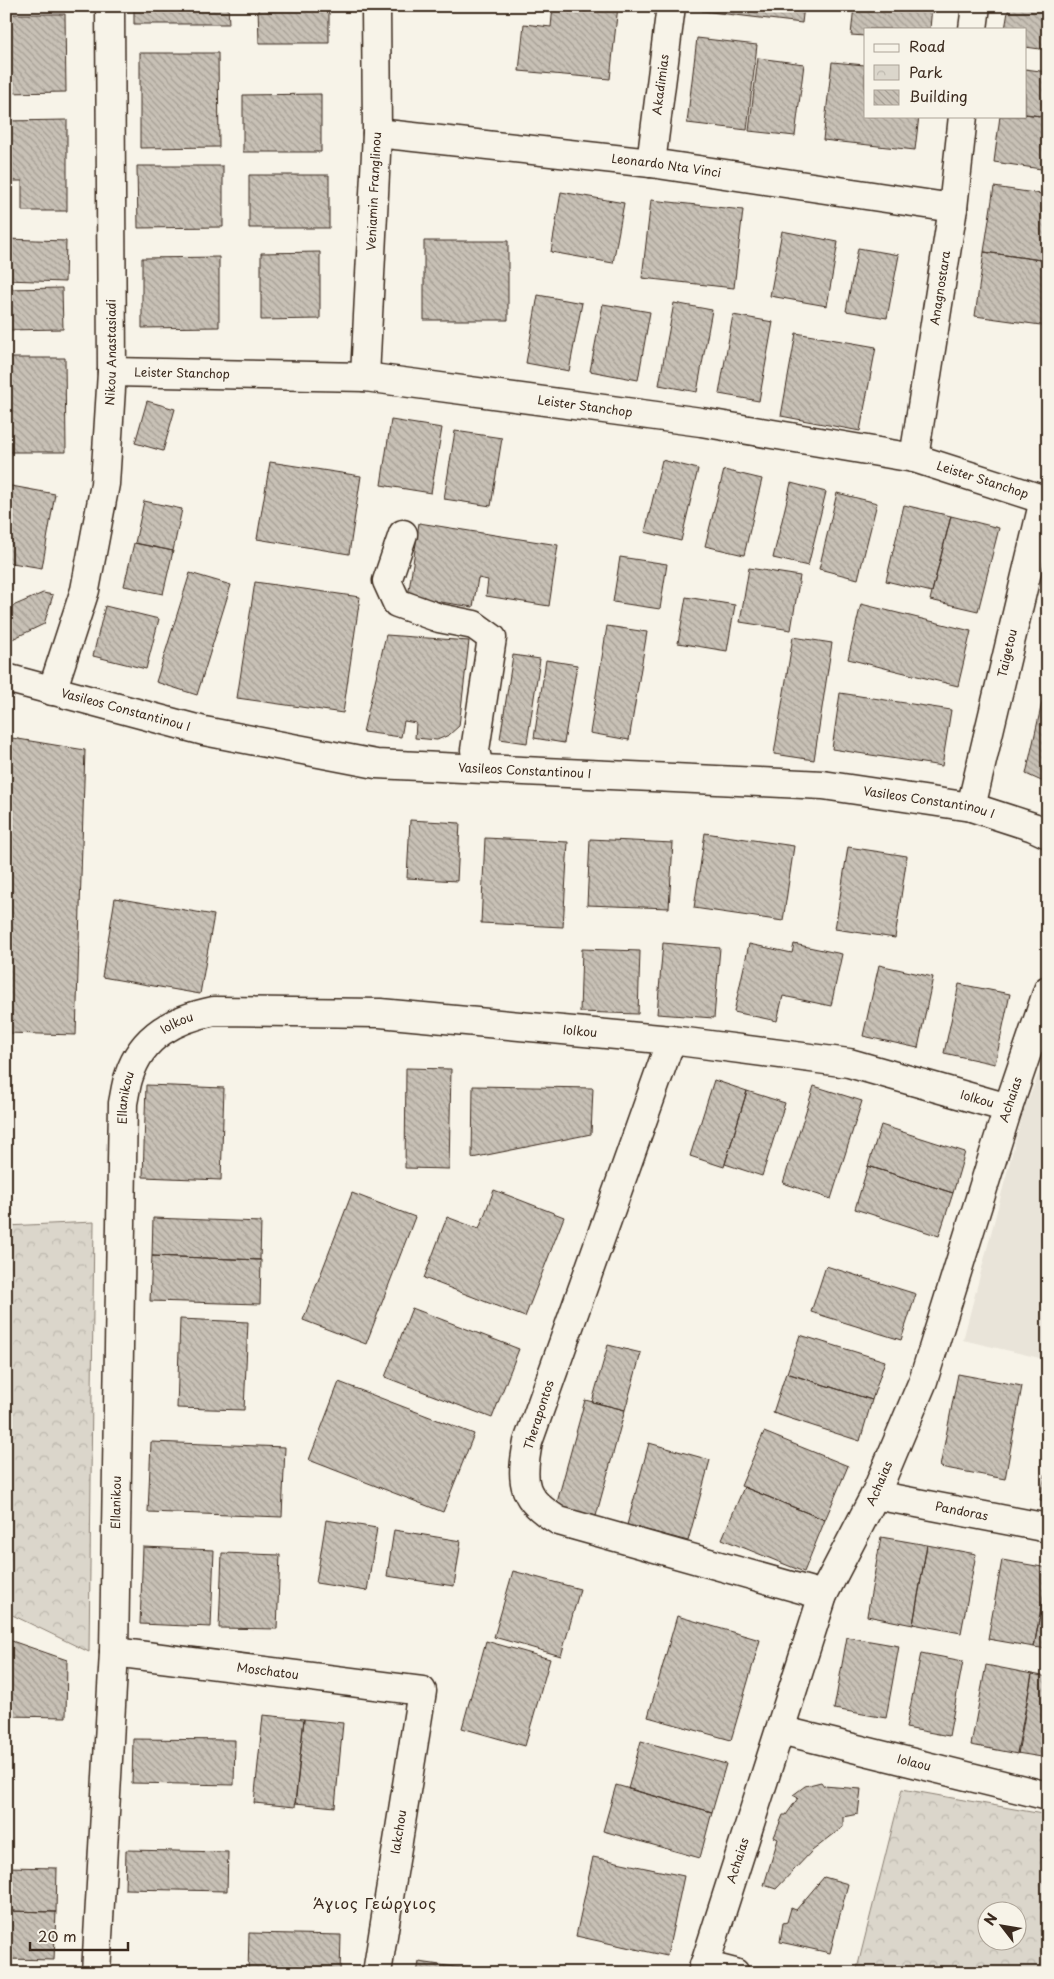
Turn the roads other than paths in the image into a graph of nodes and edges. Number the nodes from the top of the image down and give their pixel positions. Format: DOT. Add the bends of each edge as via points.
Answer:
graph roads {
  1 [pos="110,6"];
  2 [pos="376,6"];
  3 [pos="671,6"];
  4 [pos="976,6"];
  5 [pos="973,28"];
  6 [pos="963,118"];
  7 [pos="377,133"];
  8 [pos="652,163"];
  9 [pos="953,208"];
  10 [pos="112,372"];
  11 [pos="366,377"];
  12 [pos="914,458"];
  13 [pos="1046,501"];
  14 [pos="403,534"];
  15 [pos="6,678"];
  16 [pos="52,691"];
  17 [pos="479,768"];
  18 [pos="971,807"];
  19 [pos="1048,834"];
  20 [pos="1048,990"];
  21 [pos="152,1039"];
  22 [pos="671,1040"];
  23 [pos="1008,1108"];
  24 [pos="875,1495"];
  25 [pos="1048,1528"];
  26 [pos="823,1595"];
  27 [pos="114,1652"];
  28 [pos="422,1691"];
  29 [pos="780,1730"];
  30 [pos="1048,1796"];
  31 [pos="703,1969"];
  32 [pos="96,1973"];
  33 [pos="377,1973"];
  34 [pos="735,1973"];
  1 -- 10 [label="street, Nikou Anastasiadi"];
  2 -- 7 [label="street, Veniamin Franglinou"];
  3 -- 8 [label="street, Akadimias"];
  4 -- 5 [label="street"];
  6 -- 9 [label="street, Anagnostara"];
  7 -- 8 [label="street, Leonardo Nta Vinci"];
  7 -- 11 [label="street, Veniamin Franglinou"];
  8 -- 9 [label="street, Leonardo Nta Vinci"];
  9 -- 12 [label="street, Anagnostara"];
  10 -- 11 [label="street, Leister Stanchop"];
  10 -- 16 [label="street, Nikou Anastasiadi" via="105,484 85,590"];
  11 -- 12 [label="street, Leister Stanchop" via="701,422"];
  12 -- 13 [label="street, Leister Stanchop"];
  13 -- 18 [label="street, Taigetou"];
  14 -- 17 [label="street" via="387,581 397,603 439,618 474,625 492,638 475,750"];
  15 -- 16 [label="street, Vasileos Constantinou I"];
  16 -- 17 [label="street, Vasileos Constantinou I" via="204,732 376,764"];
  17 -- 18 [label="street, Vasileos Constantinou I" via="823,785"];
  18 -- 19 [label="street, Vasileos Constantinou I"];
  20 -- 23 [label="street, Achaias"];
  21 -- 22 [label="street, Iolkou" via="189,1016 214,1011 380,1013"];
  21 -- 27 [label="street, Ellanikou" via="138,1055 123,1103"];
  22 -- 23 [label="street, Iolkou" via="849,1063"];
  22 -- 26 [label="street, Therapontos" via="528,1442 523,1466 527,1493 541,1510 559,1521"];
  23 -- 24 [label="street, Achaias" via="923,1381"];
  24 -- 25 [label="street, Pandoras"];
  24 -- 26 [label="street, Achaias"];
  26 -- 29 [label="street, Achaias"];
  27 -- 28 [label="street, Moschatou"];
  27 -- 32 [label="street, Ellanikou"];
  28 -- 33 [label="street, Iakchou"];
  29 -- 30 [label="street, Iolaou"];
  29 -- 31 [label="street, Achaias"];
  31 -- 34 [label="street"];
}
